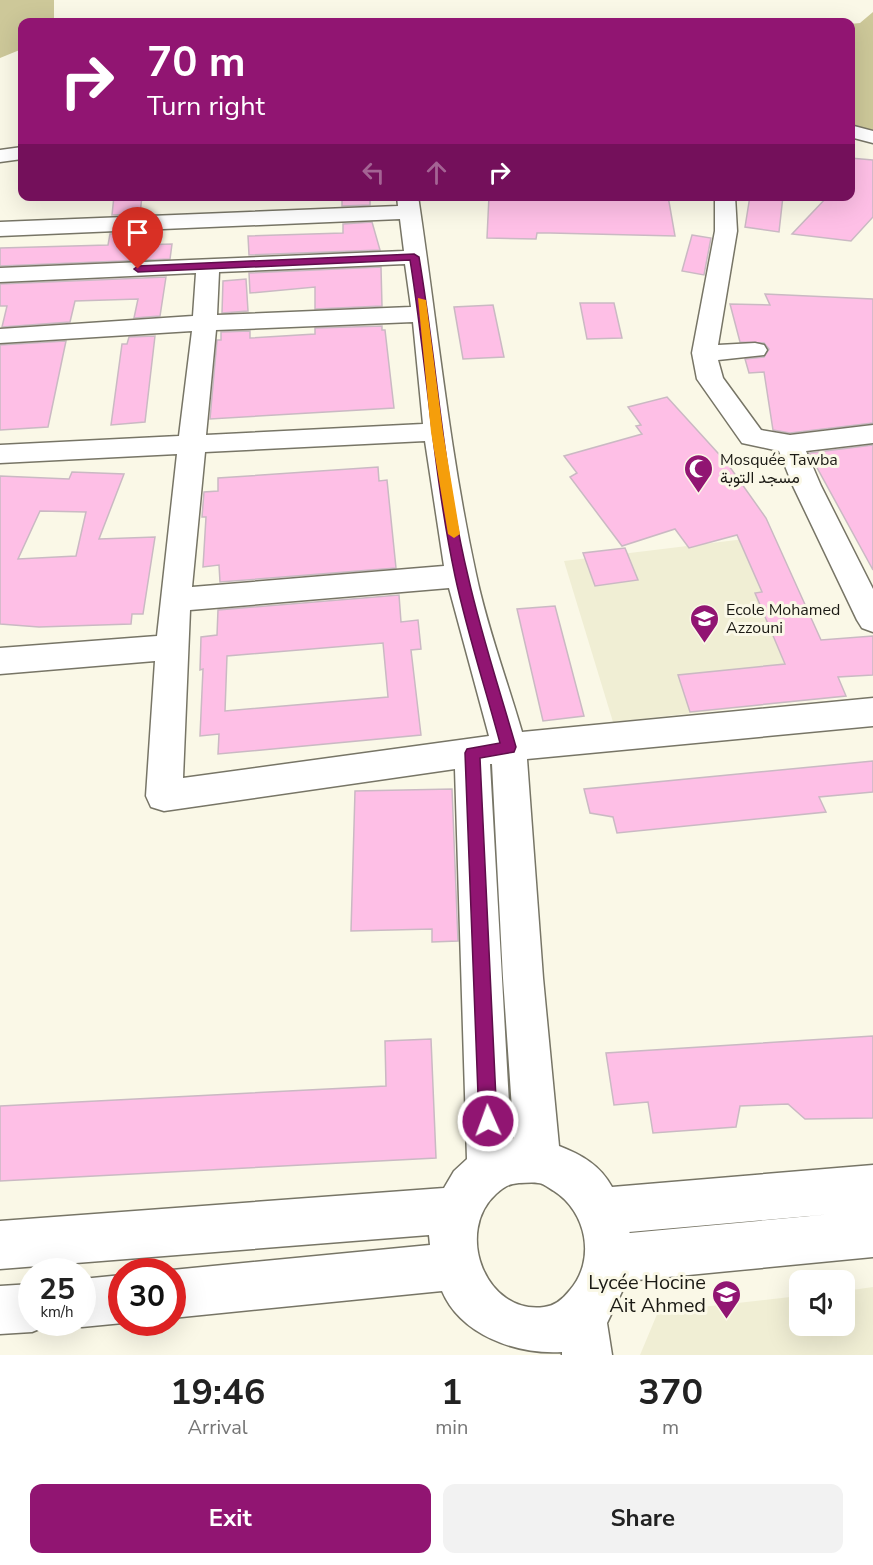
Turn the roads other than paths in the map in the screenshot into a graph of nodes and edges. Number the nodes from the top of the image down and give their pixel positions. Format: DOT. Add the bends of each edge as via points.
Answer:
graph roads {
  1 [pos="855,132"];
  2 [pos="873,137"];
  3 [pos="18,154"];
  4 [pos="0,156"];
  5 [pos="195,201"];
  6 [pos="725,201"];
  7 [pos="408,204"];
  8 [pos="193,222"];
  9 [pos="0,229"];
  10 [pos="414,257"];
  11 [pos="208,266"];
  12 [pos="0,275"];
  13 [pos="423,314"];
  14 [pos="205,322"];
  15 [pos="0,336"];
  16 [pos="755,351"];
  17 [pos="704,353"];
  18 [pos="437,432"];
  19 [pos="873,434"];
  20 [pos="789,444"];
  21 [pos="192,445"];
  22 [pos="0,454"];
  23 [pos="461,576"];
  24 [pos="175,600"];
  25 [pos="873,620"];
  26 [pos="172,647"];
  27 [pos="0,661"];
  28 [pos="873,712"];
  29 [pos="490,750"];
  30 [pos="538,1160"];
  31 [pos="490,1169"];
  32 [pos="873,1188"];
  33 [pos="458,1210"];
  34 [pos="600,1211"];
  35 [pos="873,1234"];
  36 [pos="0,1245"];
  37 [pos="610,1259"];
  38 [pos="455,1266"];
  39 [pos="186,1293"];
  40 [pos="18,1309"];
  41 [pos="0,1310"];
  42 [pos="584,1335"];
  43 [pos="511,1341"];
  1 -- 2 [label="street"];
  3 -- 4 [label="street"];
  5 -- 8 [label="street"];
  6 -- 17 [label="street" via="726,231"];
  7 -- 8 [label="street"];
  7 -- 10 [label="street"];
  8 -- 9 [label="street"];
  10 -- 11 [label="street"];
  10 -- 13 [label="street"];
  11 -- 12 [label="street"];
  11 -- 14 [label="street"];
  13 -- 14 [label="street"];
  13 -- 18 [label="street"];
  14 -- 15 [label="street"];
  14 -- 21 [label="street"];
  16 -- 17 [label="street"];
  17 -- 20 [label="street" via="710,380 752,437"];
  18 -- 21 [label="street"];
  18 -- 23 [label="street"];
  19 -- 20 [label="street"];
  20 -- 25 [label="street"];
  21 -- 22 [label="street"];
  21 -- 24 [label="street"];
  23 -- 24 [label="street"];
  23 -- 29 [label="street"];
  24 -- 26 [label="street"];
  26 -- 27 [label="street"];
  26 -- 29 [label="street" via="164,796"];
  28 -- 29 [label="street"];
  29 -- 30 [label="street" via="522,960"];
  29 -- 31 [label="street"];
  30 -- 31 [label="street" via="513,1161"];
  30 -- 34 [label="street" via="563,1169 585,1187"];
  31 -- 33 [label="street" via="471,1186"];
  32 -- 34 [label="street"];
  33 -- 36 [label="street"];
  33 -- 38 [label="street" via="452,1238"];
  34 -- 37 [label="street"];
  35 -- 37 [label="street"];
  37 -- 42 [label="street"];
  38 -- 39 [label="street"];
  38 -- 43 [label="street" via="466,1292"];
  40 -- 41 [label="street"];
  42 -- 43 [label="street" via="559,1329"];
}
